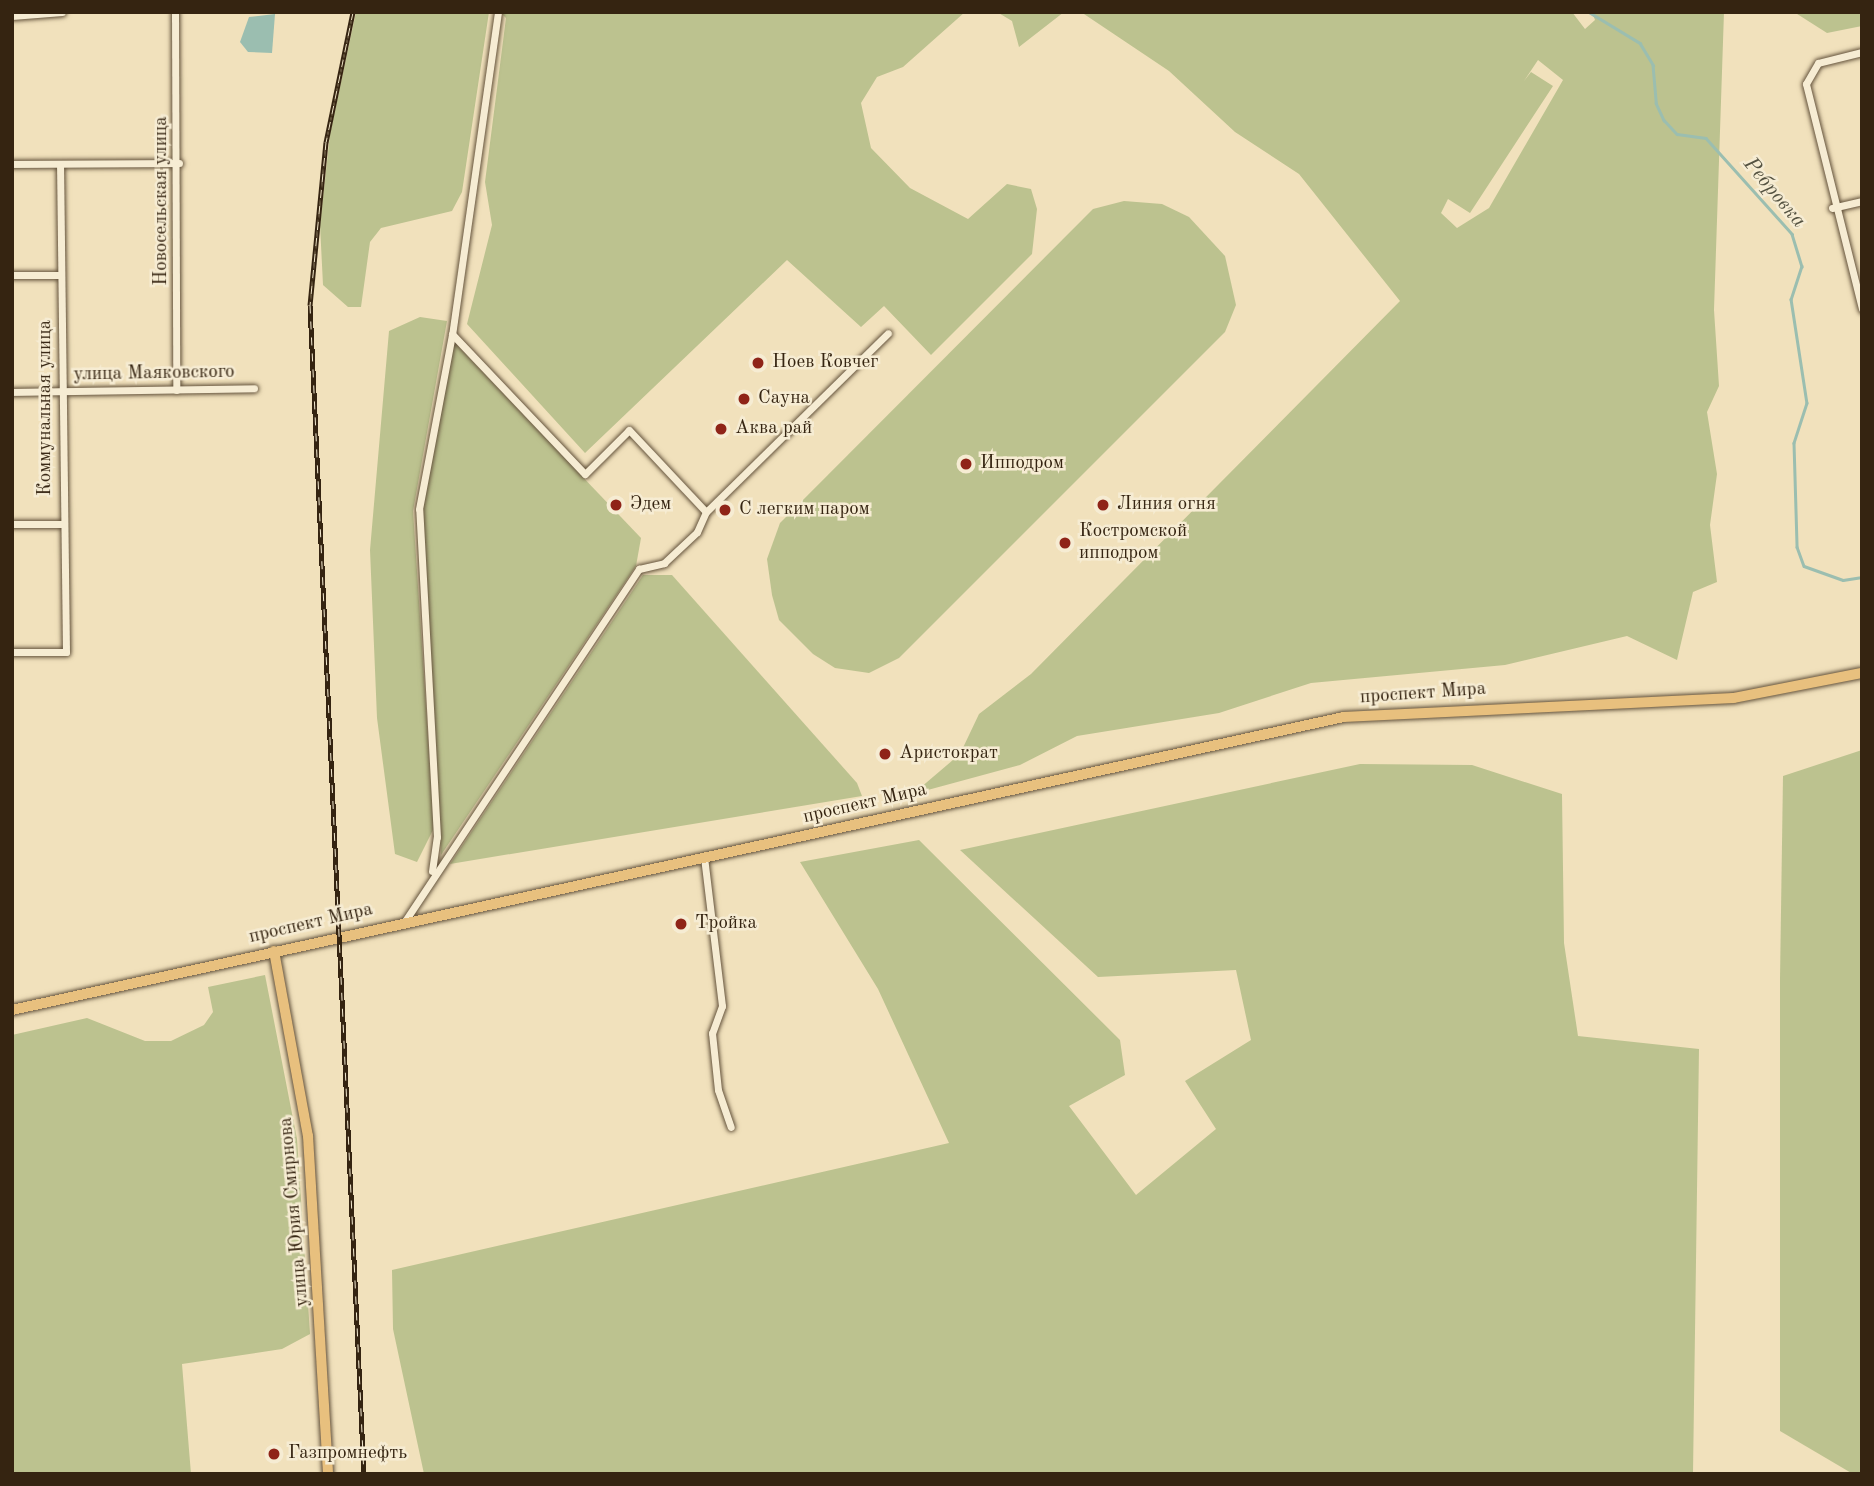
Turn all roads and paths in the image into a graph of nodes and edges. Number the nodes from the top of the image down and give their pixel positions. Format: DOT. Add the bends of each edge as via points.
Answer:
graph roads {
  1 [pos="175,12"];
  2 [pos="498,12"];
  3 [pos="62,14"];
  4 [pos="12,16"];
  5 [pos="1862,52"];
  6 [pos="12,163"];
  7 [pos="179,163"];
  8 [pos="60,164"];
  9 [pos="1862,201"];
  10 [pos="1832,208"];
  11 [pos="12,275"];
  12 [pos="61,275"];
  13 [pos="1862,309"];
  14 [pos="888,333"];
  15 [pos="452,334"];
  16 [pos="254,388"];
  17 [pos="176,390"];
  18 [pos="12,392"];
  19 [pos="63,392"];
  20 [pos="706,512"];
  21 [pos="12,524"];
  22 [pos="61,524"];
  23 [pos="12,652"];
  24 [pos="1862,673"];
  25 [pos="704,857"];
  26 [pos="431,875"];
  27 [pos="405,921"];
  28 [pos="274,951"];
  29 [pos="12,1010"];
  30 [pos="731,1127"];
  31 [pos="328,1474"];
  1 -- 7 [label="street, Новосельская улица"];
  2 -- 15 [label="street"];
  3 -- 4 [label="street"];
  5 -- 10 [label="street" via="1812,70 1807,92"];
  6 -- 8 [label="street"];
  7 -- 8 [label="street"];
  7 -- 17 [label="street, Новосельская улица"];
  8 -- 12 [label="street, Коммунальная улица"];
  9 -- 10 [label="street"];
  10 -- 13 [label="street"];
  11 -- 12 [label="street"];
  12 -- 19 [label="street, Коммунальная улица"];
  14 -- 20 [label="street"];
  15 -- 20 [label="street" via="585,474 629,430"];
  15 -- 26 [label="street" via="419,509 437,837"];
  16 -- 17 [label="street, улица Маяковского"];
  17 -- 19 [label="street, улица Маяковского"];
  18 -- 19 [label="street, улица Маяковского"];
  19 -- 22 [label="street, Коммунальная улица"];
  20 -- 26 [label="street" via="697,532 664,563 639,569"];
  21 -- 22 [label="street"];
  22 -- 23 [label="street, Коммунальная улица" via="66,652"];
  24 -- 25 [label="main road, проспект Мира" via="1734,698 1384,711"];
  25 -- 27 [label="main road, проспект Мира"];
  25 -- 30 [label="street" via="722,1006 712,1033 718,1090"];
  26 -- 27 [label="street"];
  27 -- 28 [label="main road, проспект Мира"];
  28 -- 29 [label="main road, проспект Мира"];
  28 -- 31 [label="main road, улица Юрия Смирнова" via="308,1136"];
}
